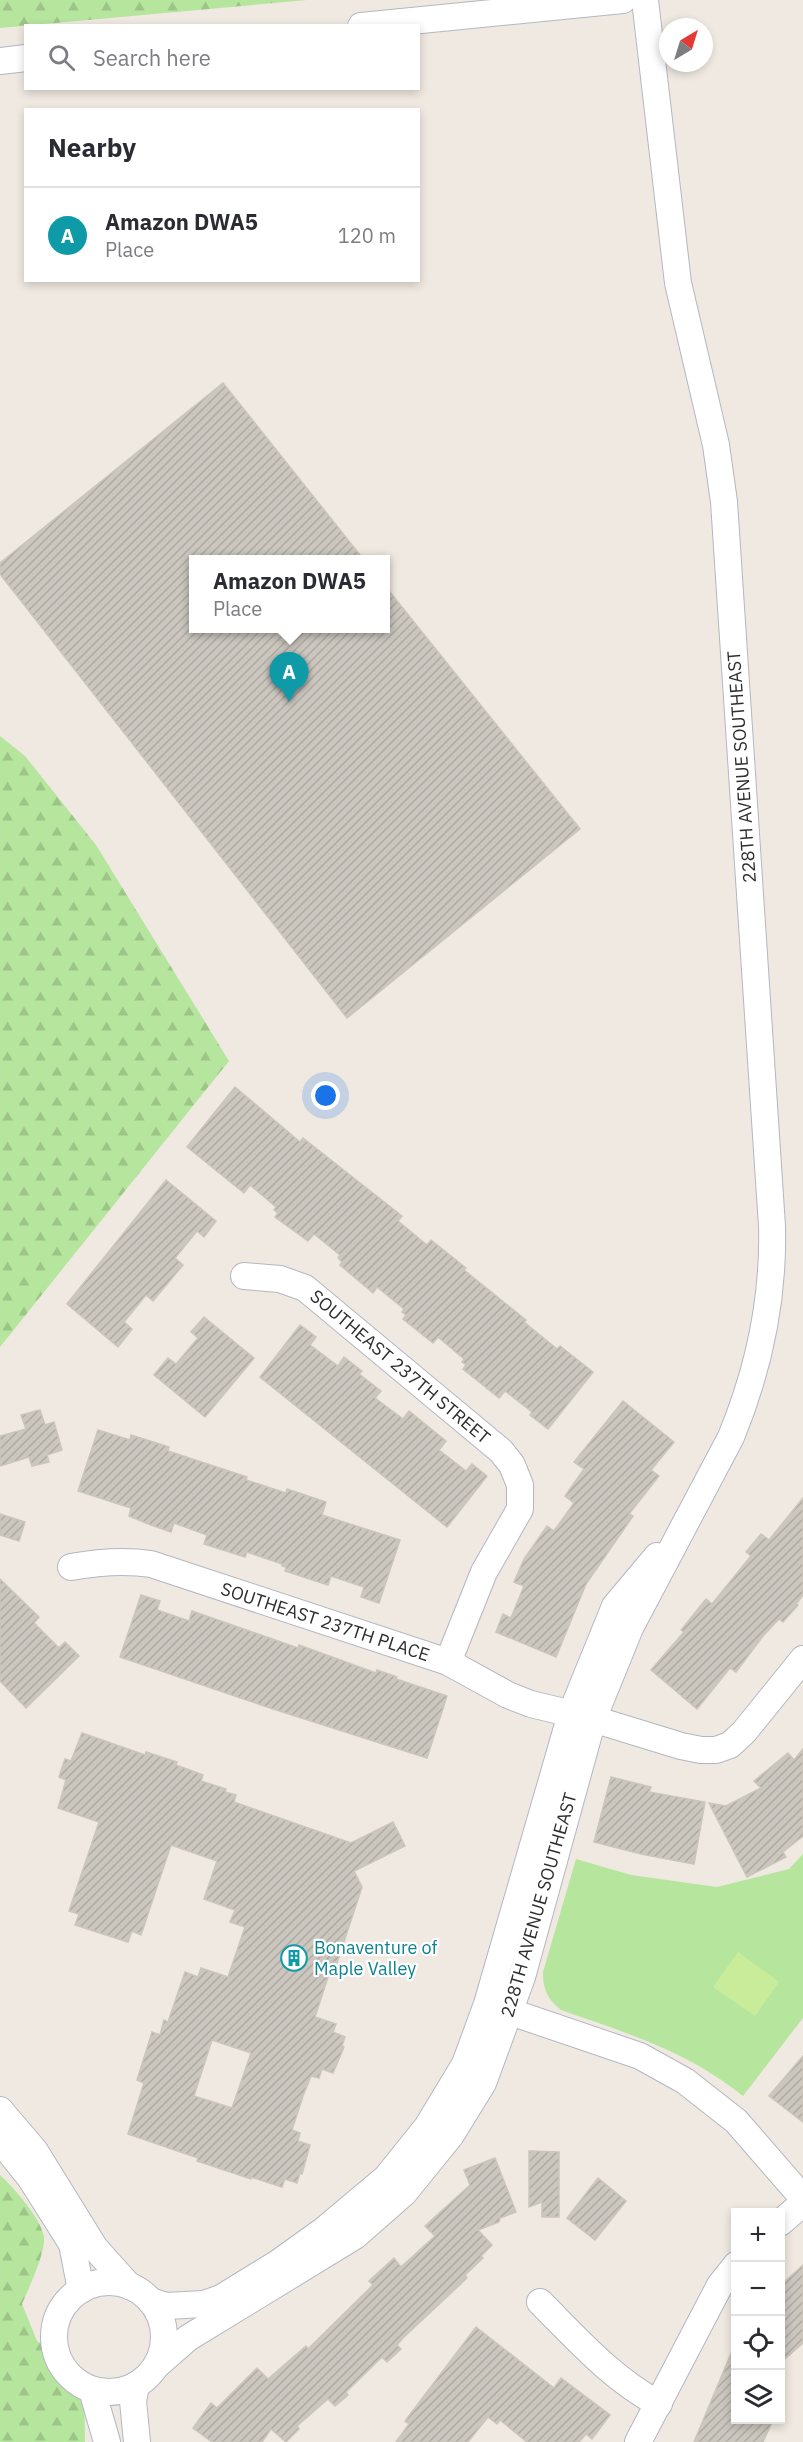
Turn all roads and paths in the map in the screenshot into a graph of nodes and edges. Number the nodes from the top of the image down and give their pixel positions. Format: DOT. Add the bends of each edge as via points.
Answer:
graph roads {
  1 [pos="623,0"];
  2 [pos="645,0"];
  3 [pos="381,24"];
  4 [pos="24,58"];
  5 [pos="0,61"];
  6 [pos="244,1276"];
  7 [pos="71,1567"];
  8 [pos="803,1659"];
  9 [pos="448,1662"];
  10 [pos="582,1716"];
  11 [pos="498,2007"];
  12 [pos="0,2110"];
  13 [pos="0,2140"];
  14 [pos="803,2198"];
  15 [pos="803,2203"];
  16 [pos="785,2219"];
  17 [pos="731,2270"];
  18 [pos="129,2286"];
  19 [pos="81,2290"];
  20 [pos="151,2301"];
  21 [pos="540,2302"];
  22 [pos="156,2366"];
  23 [pos="136,2386"];
  24 [pos="92,2390"];
  25 [pos="659,2404"];
  26 [pos="107,2442"];
  27 [pos="137,2442"];
  28 [pos="638,2442"];
  1 -- 3 [label="street"];
  2 -- 10 [label="street, 228TH AVENUE SOUTHEAST" via="678,283 716,445 724,502 758,997 771,1282 757,1360 743,1406 717,1466"];
  4 -- 5 [label="street"];
  6 -- 9 [label="street, SOUTHEAST 237TH STREET" via="280,1279 305,1288 501,1451 512,1465 520,1485 519,1509 484,1572"];
  7 -- 9 [label="street, SOUTHEAST 237TH PLACE" via="101,1561 151,1564"];
  8 -- 10 [label="street, SOUTHEAST 237TH PLACE" via="744,1732 730,1745 716,1750 681,1746"];
  9 -- 10 [label="street, SOUTHEAST 237TH PLACE" via="508,1695"];
  10 -- 11 [label="street, 228TH AVENUE SOUTHEAST"];
  11 -- 14 [label="street" via="640,2056 685,2081 736,2121"];
  11 -- 20 [label="street, 228TH AVENUE SOUTHEAST" via="427,2127 386,2178 324,2230 221,2298 182,2307"];
  11 -- 22 [label="street, 228TH AVENUE SOUTHEAST" via="483,2082 451,2135 404,2193 355,2236 188,2338"];
  12 -- 18 [label="street" via="35,2151 95,2248"];
  13 -- 19 [label="street" via="31,2179 72,2244"];
  15 -- 16 [label="street"];
  17 -- 25 [label="street"];
  18 -- 19 [label="street" via="102,2283"];
  18 -- 20 [label="street"];
  19 -- 24 [label="street" via="63,2307 54,2331 54,2344 71,2378"];
  20 -- 22 [label="street" via="164,2335"];
  21 -- 25 [label="street" via="613,2374"];
  22 -- 23 [label="street"];
  23 -- 24 [label="street" via="122,2391"];
  23 -- 27 [label="street" via="133,2401"];
  24 -- 26 [label="street"];
  25 -- 28 [label="street"];
}
